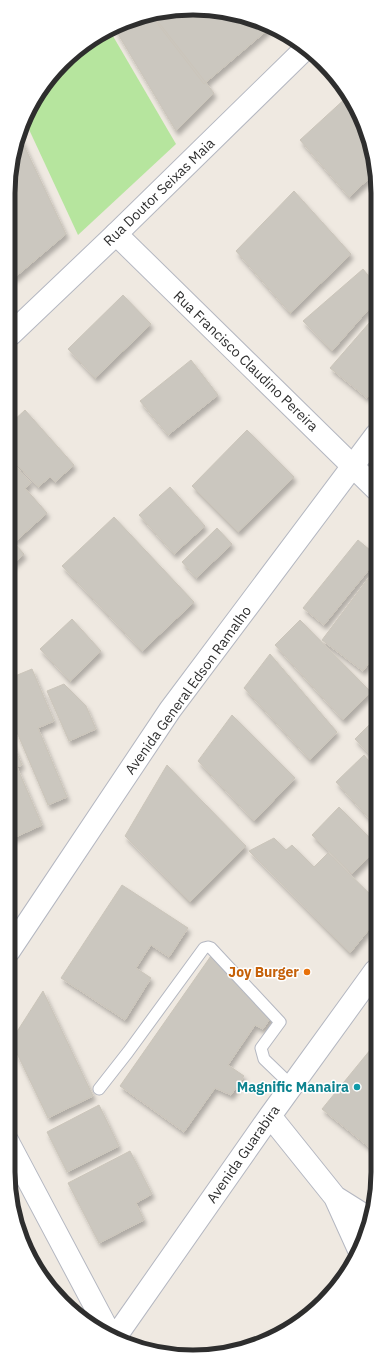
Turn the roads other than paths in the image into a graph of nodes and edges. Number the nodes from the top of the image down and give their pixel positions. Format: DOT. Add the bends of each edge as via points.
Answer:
graph roads {
  1 [pos="302,53"];
  2 [pos="116,234"];
  3 [pos="15,330"];
  4 [pos="371,442"];
  5 [pos="353,466"];
  6 [pos="371,484"];
  7 [pos="15,942"];
  8 [pos="371,977"];
  9 [pos="292,1086"];
  10 [pos="100,1089"];
  11 [pos="270,1116"];
  12 [pos="15,1155"];
  13 [pos="336,1197"];
  14 [pos="365,1217"];
  15 [pos="356,1243"];
  16 [pos="108,1328"];
  17 [pos="117,1333"];
  1 -- 2 [label="main road, Rua Doutor Seixas Maia"];
  2 -- 3 [label="main road, Rua Doutor Seixas Maia"];
  2 -- 5 [label="main road, Rua Francisco Claudino Pereira"];
  4 -- 5 [label="main road, Avenida General Edson Ramalho"];
  5 -- 6 [label="main road, Rua Francisco Claudino Pereira"];
  5 -- 7 [label="main road, Avenida General Edson Ramalho" via="170,710"];
  8 -- 9 [label="main road, Avenida Guarabira"];
  9 -- 10 [label="lane" via="264,1059 261,1048 280,1022 208,947 204,948"];
  9 -- 11 [label="main road, Avenida Guarabira"];
  11 -- 13 [label="main road"];
  11 -- 17 [label="main road, Avenida Guarabira"];
  12 -- 16 [label="main road"];
  13 -- 14 [label="main road"];
  13 -- 15 [label="main road"];
}
